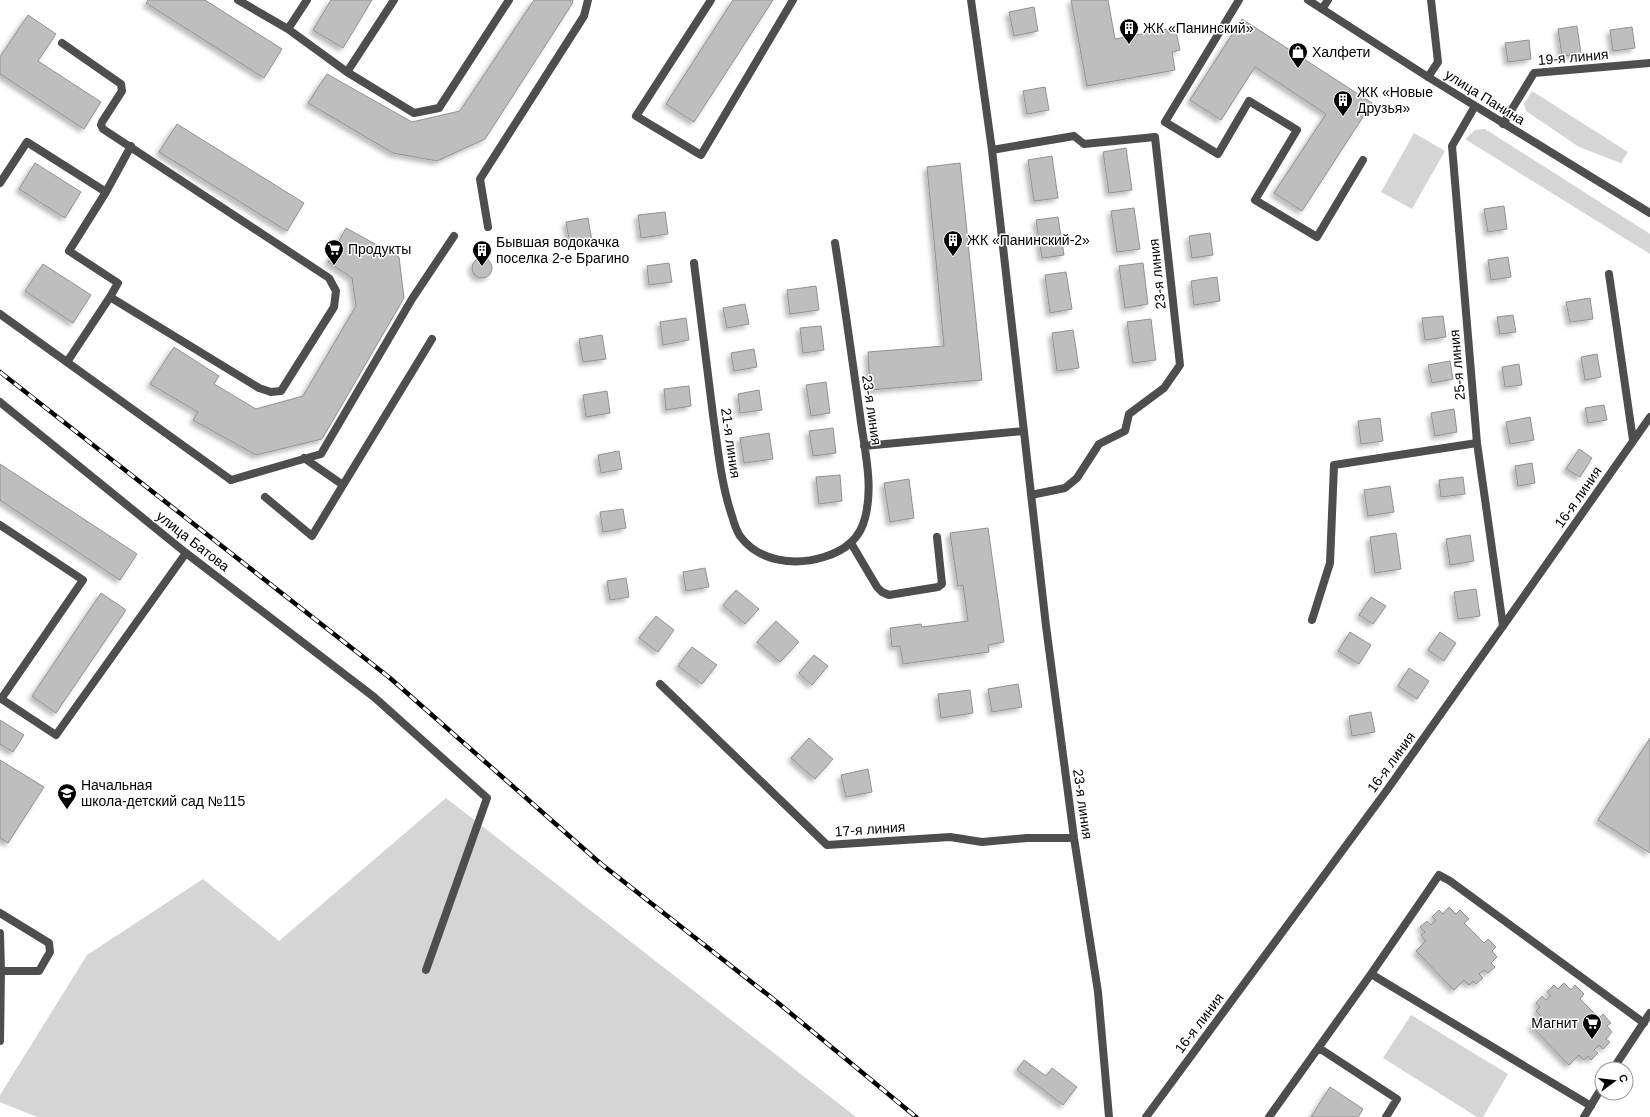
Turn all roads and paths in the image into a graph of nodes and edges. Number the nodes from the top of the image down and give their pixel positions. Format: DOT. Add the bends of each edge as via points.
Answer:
graph roads {
  1 [pos="238,0"];
  2 [pos="307,0"];
  3 [pos="394,0"];
  4 [pos="509,0"];
  5 [pos="588,0"];
  6 [pos="712,0"];
  7 [pos="793,0"];
  8 [pos="971,0"];
  9 [pos="1239,0"];
  10 [pos="1308,0"];
  11 [pos="1328,0"];
  12 [pos="1431,0"];
  13 [pos="1322,9"];
  14 [pos="288,29"];
  15 [pos="62,43"];
  16 [pos="1650,63"];
  17 [pos="347,72"];
  18 [pos="1428,77"];
  19 [pos="1474,106"];
  20 [pos="1503,124"];
  21 [pos="131,146"];
  22 [pos="992,150"];
  23 [pos="1363,160"];
  24 [pos="0,183"];
  25 [pos="106,192"];
  26 [pos="1650,213"];
  27 [pos="488,227"];
  28 [pos="454,236"];
  29 [pos="835,243"];
  30 [pos="694,263"];
  31 [pos="1609,274"];
  32 [pos="110,297"];
  33 [pos="0,314"];
  34 [pos="432,338"];
  35 [pos="67,362"];
  36 [pos="0,402"];
  37 [pos="1650,417"];
  38 [pos="1024,431"];
  39 [pos="1633,440"];
  40 [pos="1477,443"];
  41 [pos="864,446"];
  42 [pos="304,458"];
  43 [pos="342,485"];
  44 [pos="1031,495"];
  45 [pos="265,497"];
  46 [pos="0,525"];
  47 [pos="937,537"];
  48 [pos="851,543"];
  49 [pos="186,553"];
  50 [pos="821,558"];
  51 [pos="1312,620"];
  52 [pos="1504,626"];
  53 [pos="660,684"];
  54 [pos="1,698"];
  55 [pos="1074,838"];
  56 [pos="0,913"];
  57 [pos="0,933"];
  58 [pos="426,970"];
  59 [pos="1,971"];
  60 [pos="1371,974"];
  61 [pos="1650,1013"];
  62 [pos="1644,1023"];
  63 [pos="0,1041"];
  64 [pos="1319,1048"];
  65 [pos="1618,1061"];
  66 [pos="1594,1100"];
  67 [pos="1590,1106"];
  68 [pos="1109,1117"];
  69 [pos="1146,1117"];
  70 [pos="1269,1117"];
  71 [pos="1386,1117"];
  72 [pos="1584,1117"];
  1 -- 14 [label="street"];
  2 -- 14 [label="street"];
  3 -- 17 [label="street"];
  4 -- 17 [label="street" via="438,108 414,113"];
  5 -- 27 [label="street" via="584,16 480,179"];
  6 -- 7 [label="street" via="636,116 702,154"];
  8 -- 22 [label="street, 23-я линия"];
  9 -- 23 [label="street" via="1165,122 1218,154 1249,101 1297,130 1255,200 1317,237"];
  10 -- 13 [label="street, улица Панина"];
  11 -- 13 [label="street"];
  12 -- 18 [label="street" via="1438,62"];
  13 -- 18 [label="street, улица Панина"];
  14 -- 17 [label="street"];
  15 -- 21 [label="street" via="121,84 122,91 101,125 103,129"];
  16 -- 20 [label="street, 19-я линия" via="1534,73"];
  18 -- 19 [label="street, улица Панина"];
  19 -- 20 [label="street, улица Панина"];
  19 -- 40 [label="street, 25-я линия" via="1452,146"];
  20 -- 26 [label="street, улица Панина"];
  21 -- 25 [label="street"];
  21 -- 32 [label="street" via="329,278 336,291 334,307 281,391 271,392 259,388"];
  22 -- 38 [label="street, 23-я линия"];
  22 -- 44 [label="street, 23-я линия" via="1074,136 1084,144 1155,137 1156,145 1180,365 1164,388 1129,414 1125,431 1099,444 1077,478 1065,488"];
  24 -- 25 [label="street" via="27,142"];
  25 -- 32 [label="street" via="69,251 118,283"];
  28 -- 42 [label="street" via="412,299 321,454"];
  29 -- 41 [label="street, 23-я линия"];
  30 -- 50 [label="street, 21-я линия" via="720,464 727,502 737,530 748,545 780,561 802,563"];
  31 -- 39 [label="street"];
  32 -- 35 [label="street"];
  33 -- 35 [label="street"];
  34 -- 43 [label="street"];
  35 -- 42 [label="street" via="231,480"];
  36 -- 49 [label="street, улица Батова"];
  37 -- 39 [label="street, 16-я линия"];
  38 -- 41 [label="street"];
  38 -- 44 [label="street, 23-я линия"];
  39 -- 52 [label="street, 16-я линия"];
  40 -- 51 [label="street" via="1334,465 1330,563"];
  40 -- 52 [label="street, 25-я линия"];
  41 -- 48 [label="street, 23-я линия" via="868,486 866,516 862,529"];
  42 -- 43 [label="street"];
  43 -- 45 [label="street" via="312,536"];
  44 -- 55 [label="street, 23-я линия"];
  46 -- 54 [label="street" via="83,580"];
  47 -- 48 [label="street" via="942,584 938,587 888,595 877,587"];
  48 -- 50 [label="street, 23-я линия" via="837,553"];
  49 -- 54 [label="street" via="56,735"];
  49 -- 58 [label="street, улица Батова" via="374,697 487,798"];
  52 -- 69 [label="street, 16-я линия" via="1331,867"];
  53 -- 55 [label="street, 17-я линия" via="826,845 950,836 982,842 1027,838"];
  55 -- 68 [label="street, 23-я линия" via="1098,992"];
  56 -- 59 [label="street" via="49,943 50,952 39,972"];
  57 -- 59 [label="street"];
  59 -- 63 [label="street"];
  60 -- 62 [label="street" via="1439,875"];
  60 -- 64 [label="street"];
  60 -- 67 [label="street"];
  61 -- 62 [label="street"];
  62 -- 65 [label="street"];
  64 -- 70 [label="street"];
  64 -- 71 [label="street" via="1397,1099"];
  66 -- 67 [label="street"];
  67 -- 72 [label="street"];
}
